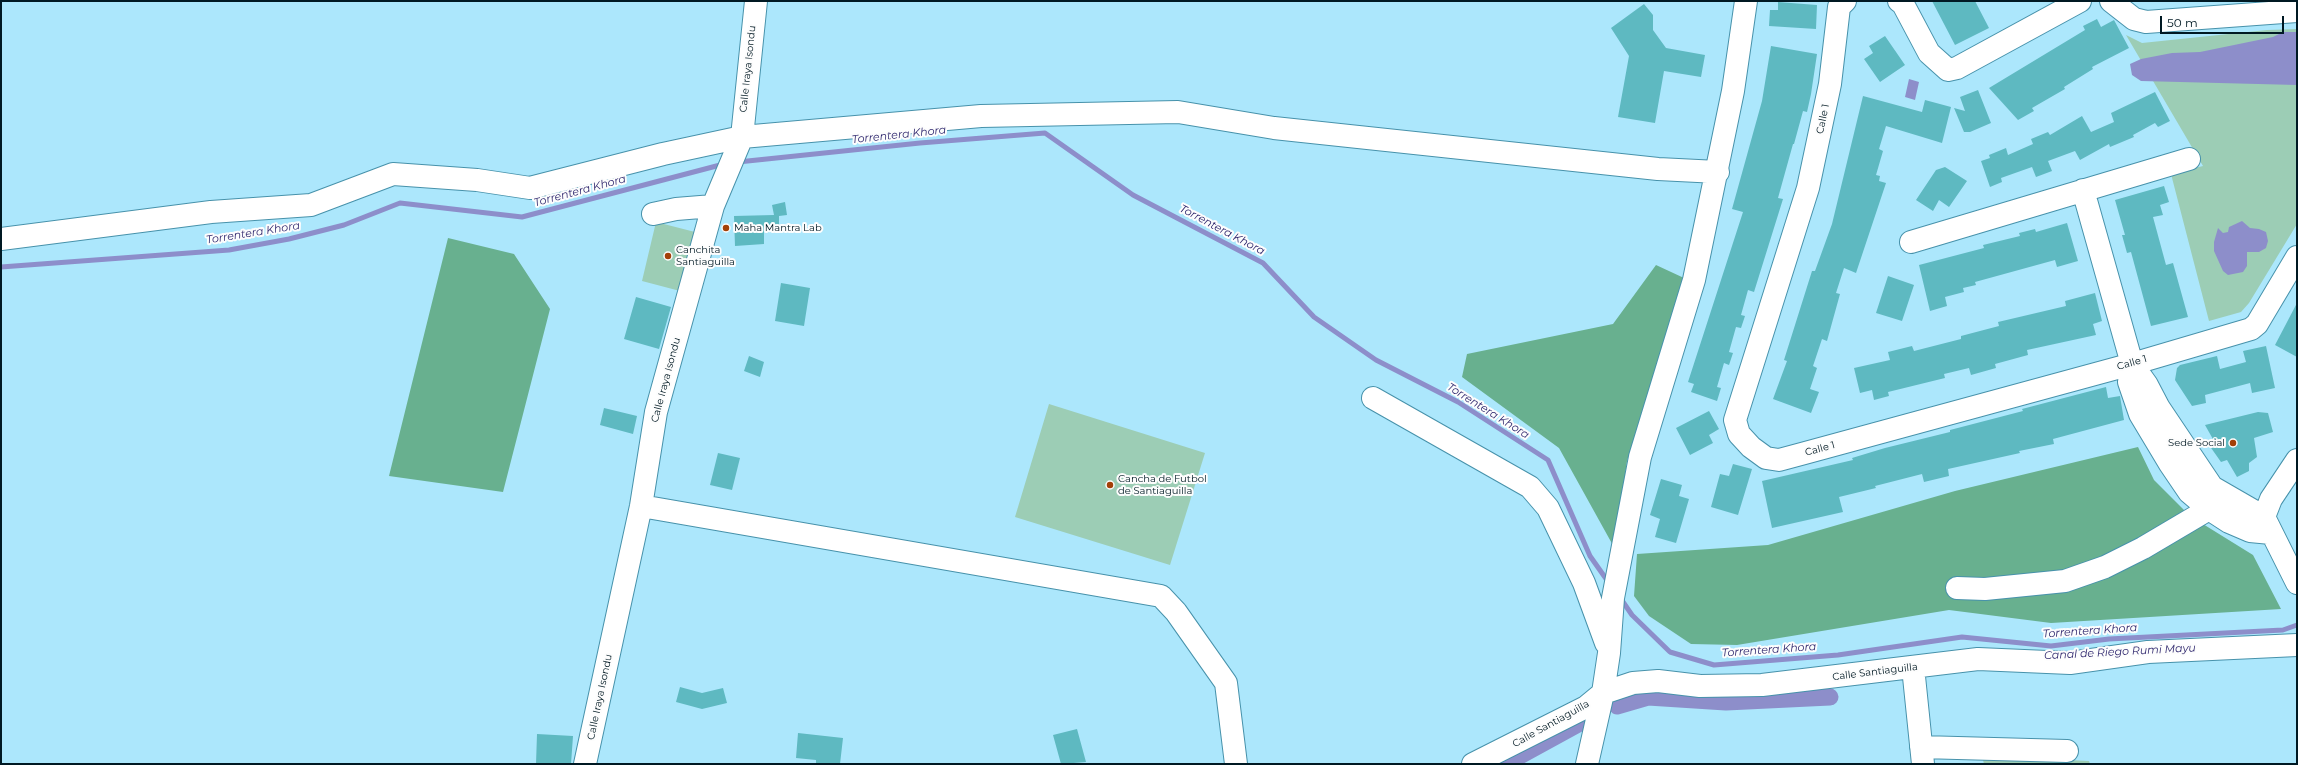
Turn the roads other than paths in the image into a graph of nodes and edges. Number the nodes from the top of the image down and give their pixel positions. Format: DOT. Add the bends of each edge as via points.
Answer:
graph roads {
  1 [pos="756,1"];
  2 [pos="1746,1"];
  3 [pos="2080,1"];
  4 [pos="2111,1"];
  5 [pos="1902,2"];
  6 [pos="1841,3"];
  7 [pos="2297,12"];
  8 [pos="738,145"];
  9 [pos="2188,159"];
  10 [pos="1718,172"];
  11 [pos="2082,190"];
  12 [pos="714,206"];
  13 [pos="653,214"];
  14 [pos="1,239"];
  15 [pos="1911,242"];
  16 [pos="2297,257"];
  17 [pos="2132,364"];
  18 [pos="1373,398"];
  19 [pos="2160,427"];
  20 [pos="2297,460"];
  21 [pos="641,506"];
  22 [pos="2209,509"];
  23 [pos="2267,525"];
  24 [pos="2297,583"];
  25 [pos="1957,588"];
  26 [pos="2297,645"];
  27 [pos="1609,653"];
  28 [pos="1913,667"];
  29 [pos="1603,692"];
  30 [pos="2067,751"];
  31 [pos="1922,755"];
  32 [pos="585,764"];
  33 [pos="1236,764"];
  34 [pos="1473,764"];
  35 [pos="1587,764"];
  1 -- 8 [label="street, Calle Iraya Isondu"];
  2 -- 10 [label="street"];
  3 -- 5 [label="street" via="1957,68 1948,70 1929,53"];
  4 -- 7 [label="street" via="2134,20 2146,22"];
  6 -- 17 [label="street, Calle 1" via="1830,84 1808,188 1735,420 1739,434 1766,458 1779,460"];
  8 -- 10 [label="street" via="981,116 1178,112 1274,128 1658,169"];
  8 -- 12 [label="street, Calle Iraya Isondu"];
  8 -- 14 [label="street" via="664,154 530,188 477,180 393,174 311,205 211,212"];
  9 -- 11 [label="street"];
  10 -- 27 [label="street" via="1694,280 1640,457 1613,598"];
  11 -- 15 [label="street"];
  11 -- 17 [label="street"];
  12 -- 13 [label="street"];
  12 -- 21 [label="street, Calle Iraya Isondu" via="656,412"];
  16 -- 17 [label="street, Calle 1" via="2257,324 2251,328"];
  17 -- 19 [label="street"];
  18 -- 27 [label="street" via="1530,487 1548,508 1584,583"];
  19 -- 22 [label="street" via="2189,492"];
  19 -- 23 [label="street" via="2212,487"];
  20 -- 23 [label="street" via="2271,499"];
  21 -- 32 [label="street, Calle Iraya Isondu"];
  21 -- 33 [label="street" via="1161,596 1176,612 1226,683"];
  22 -- 23 [label="street" via="2250,532"];
  22 -- 25 [label="street" via="2105,568 2065,581 1985,589"];
  23 -- 24 [label="street"];
  26 -- 28 [label="street, Calle Santiaguilla" via="2148,652 2070,663 1978,658"];
  27 -- 29 [label="street"];
  28 -- 29 [label="street, Calle Santiaguilla" via="1762,685 1700,686 1658,681 1633,683"];
  28 -- 31 [label="street"];
  29 -- 34 [label="street, Calle Santiaguilla" via="1586,707"];
  29 -- 35 [label="street"];
  30 -- 31 [label="street"];
}
